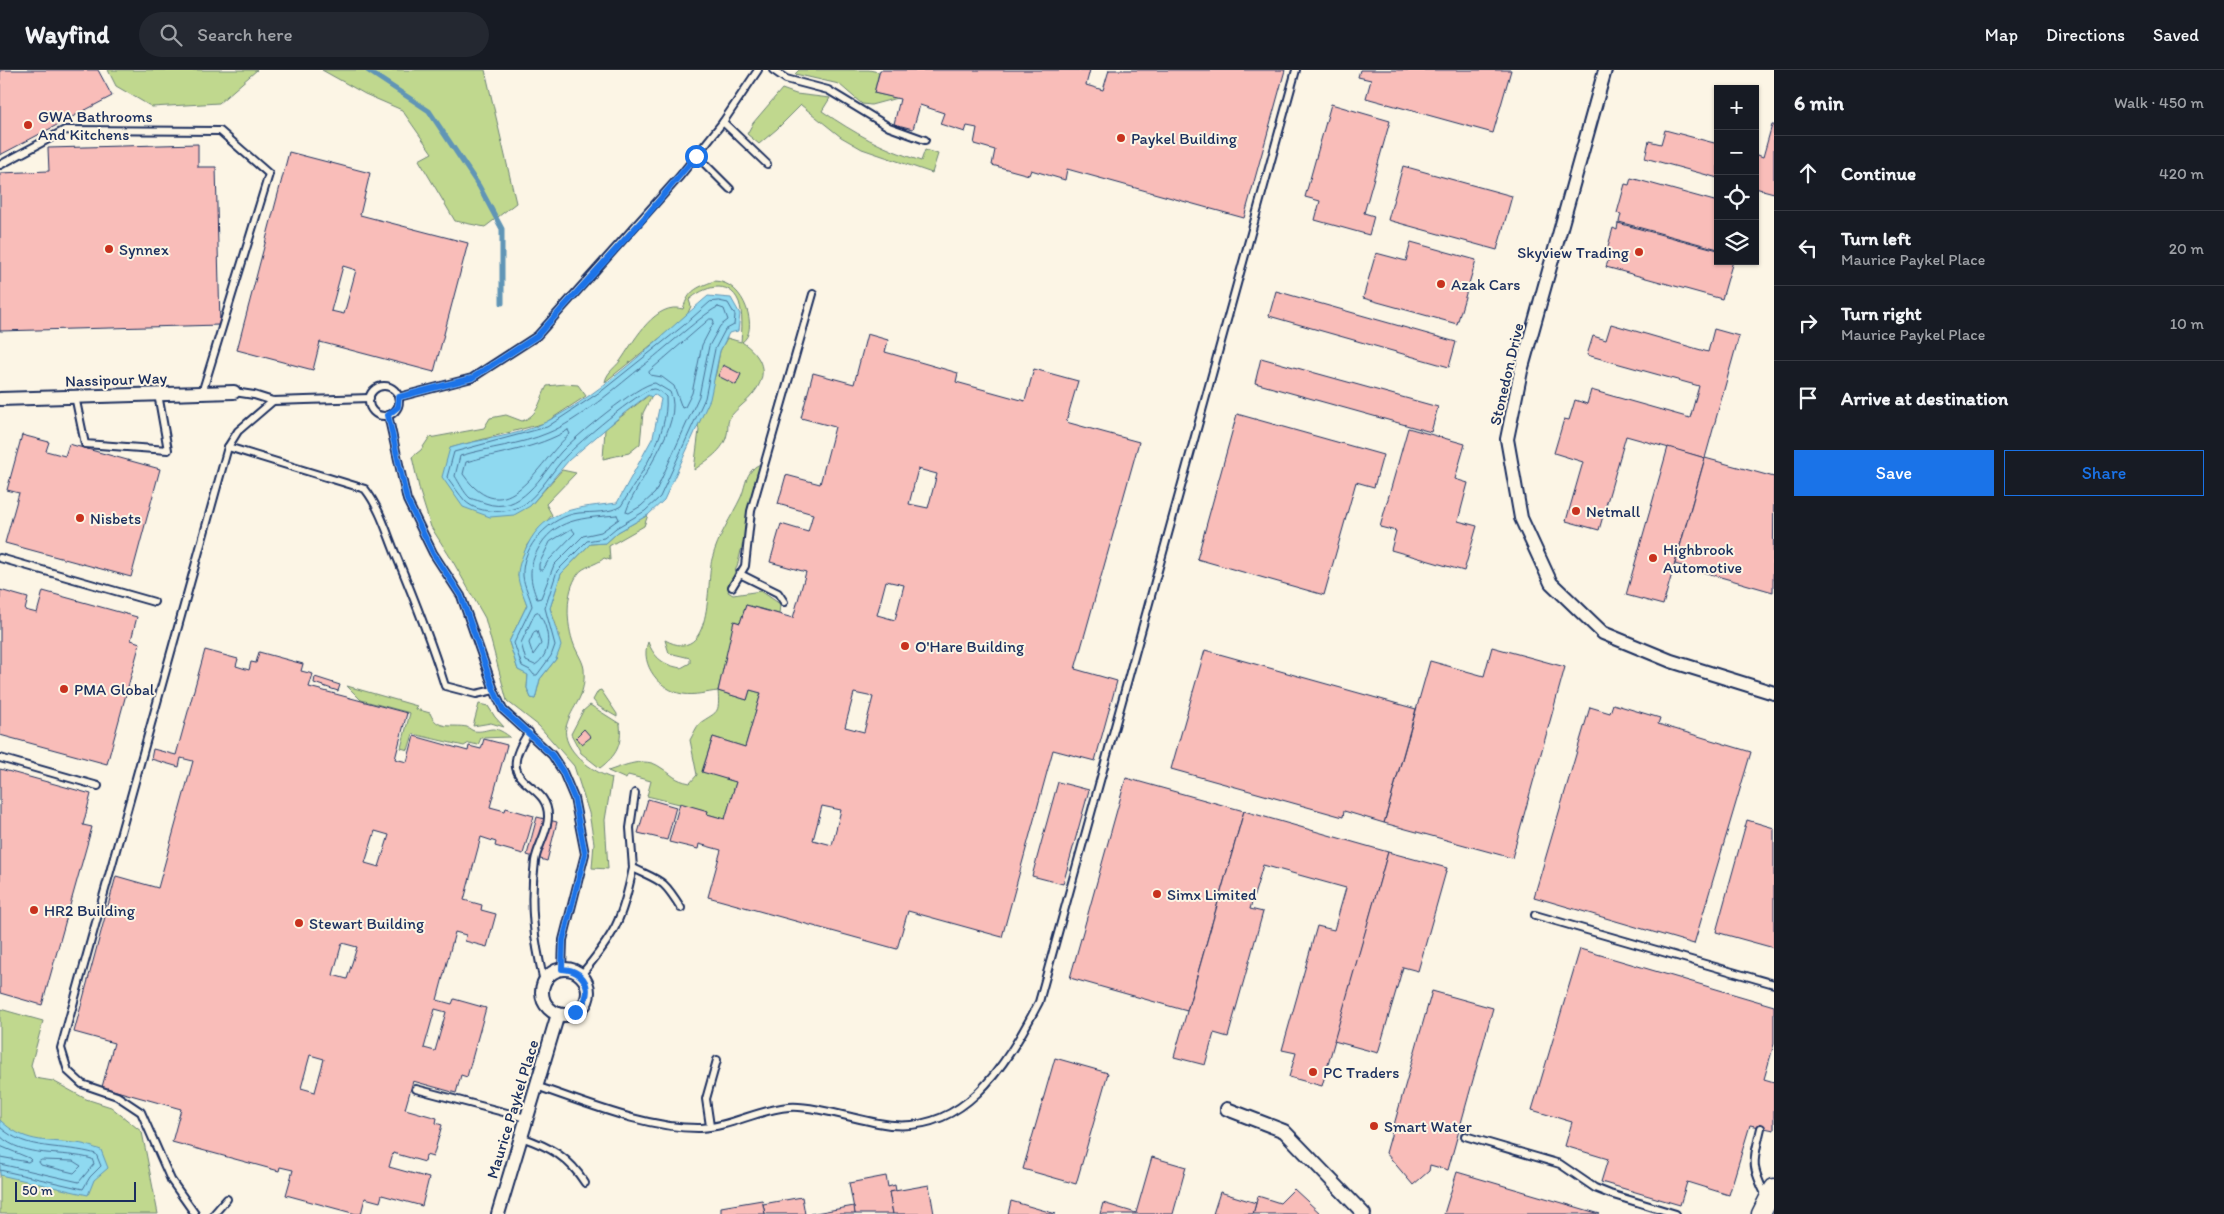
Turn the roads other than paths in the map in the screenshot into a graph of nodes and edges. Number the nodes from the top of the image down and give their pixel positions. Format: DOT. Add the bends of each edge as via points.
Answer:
graph roads {
  1 [pos="758,70"];
  2 [pos="773,70"];
  3 [pos="1296,70"];
  4 [pos="1605,70"];
  5 [pos="723,122"];
  6 [pos="925,140"];
  7 [pos="696,156"];
  8 [pos="767,164"];
  9 [pos="0,165"];
  10 [pos="730,189"];
  11 [pos="813,294"];
  12 [pos="234,392"];
  13 [pos="202,393"];
  14 [pos="158,394"];
  15 [pos="75,396"];
  16 [pos="399,397"];
  17 [pos="370,398"];
  18 [pos="0,399"];
  19 [pos="273,400"];
  20 [pos="388,415"];
  21 [pos="228,447"];
  22 [pos="0,558"];
  23 [pos="740,574"];
  24 [pos="732,587"];
  25 [pos="154,602"];
  26 [pos="784,602"];
  27 [pos="494,690"];
  28 [pos="1774,693"];
  29 [pos="529,732"];
  30 [pos="0,758"];
  31 [pos="98,786"];
  32 [pos="635,793"];
  33 [pos="633,868"];
  34 [pos="681,908"];
  35 [pos="1535,915"];
  36 [pos="562,969"];
  37 [pos="581,975"];
  38 [pos="544,982"];
  39 [pos="1774,984"];
  40 [pos="558,1014"];
  41 [pos="717,1060"];
  42 [pos="536,1086"];
  43 [pos="416,1089"];
  44 [pos="1227,1109"];
  45 [pos="526,1118"];
  46 [pos="710,1126"];
  47 [pos="1761,1128"];
  48 [pos="1465,1136"];
  49 [pos="521,1137"];
  50 [pos="585,1183"];
  51 [pos="227,1199"];
  52 [pos="1768,1201"];
  53 [pos="195,1214"];
  54 [pos="214,1214"];
  55 [pos="498,1214"];
  56 [pos="1364,1214"];
  57 [pos="1676,1214"];
  1 -- 5 [label="lane"];
  2 -- 6 [label="lane" via="786,79 828,90 889,128"];
  3 -- 46 [label="lane" via="1038,1002 1020,1040 981,1092 959,1109 924,1125 898,1127 790,1106"];
  4 -- 28 [label="street, Stonedon Drive" via="1521,371 1507,439 1521,518 1551,582 1603,633 1671,661"];
  5 -- 7 [label="lane"];
  5 -- 8 [label="lane"];
  7 -- 10 [label="lane"];
  7 -- 16 [label="lane" via="537,336 472,378"];
  9 -- 13 [label="lane" via="65,130 220,130 269,174"];
  11 -- 23 [label="lane" via="752,512 745,566"];
  12 -- 13 [label="street, Nassipour Way"];
  12 -- 19 [label="lane"];
  13 -- 14 [label="street, Nassipour Way"];
  14 -- 15 [label="street, Nassipour Way"];
  14 -- 15 [label="lane" via="168,450 84,444"];
  15 -- 18 [label="street, Nassipour Way"];
  16 -- 17 [label="lane" via="391,388 382,386"];
  16 -- 20 [label="lane" via="398,407"];
  17 -- 19 [label="lane"];
  17 -- 20 [label="lane" via="374,412"];
  19 -- 21 [label="lane" via="238,430"];
  20 -- 27 [label="lane" via="407,500 433,553 461,596"];
  21 -- 27 [label="lane" via="365,488 375,503 429,635 446,686 476,694"];
  21 -- 53 [label="lane" via="61,1048 68,1071 82,1084 117,1096 141,1112 170,1180"];
  22 -- 25 [label="lane"];
  23 -- 24 [label="lane"];
  23 -- 26 [label="lane" via="778,593"];
  27 -- 29 [label="lane" via="503,710"];
  29 -- 36 [label="lane" via="552,755 563,772 574,798 582,831 585,854 563,940"];
  29 -- 38 [label="lane" via="516,754 515,764 517,773 542,799 548,817 536,858 531,899"];
  30 -- 31 [label="lane"];
  32 -- 33 [label="lane" via="630,828"];
  33 -- 34 [label="lane" via="659,879"];
  33 -- 37 [label="lane" via="618,925"];
  35 -- 39 [label="lane"];
  36 -- 37 [label="street"];
  36 -- 38 [label="street"];
  37 -- 40 [label="street" via="588,991 587,1000 575,1012"];
  38 -- 40 [label="street" via="542,990 546,1004"];
  40 -- 42 [label="street, Maurice Paykel Place"];
  41 -- 46 [label="lane" via="706,1099"];
  42 -- 45 [label="street, Maurice Paykel Place"];
  42 -- 46 [label="lane" via="664,1124"];
  43 -- 45 [label="lane"];
  44 -- 56 [label="street" via="1284,1131"];
  45 -- 49 [label="street, Maurice Paykel Place"];
  47 -- 52 [label="lane" via="1754,1172"];
  48 -- 57 [label="lane" via="1560,1164 1595,1188"];
  49 -- 50 [label="lane" via="565,1158"];
  49 -- 55 [label="street, Maurice Paykel Place"];
  51 -- 54 [label="lane"];
}
